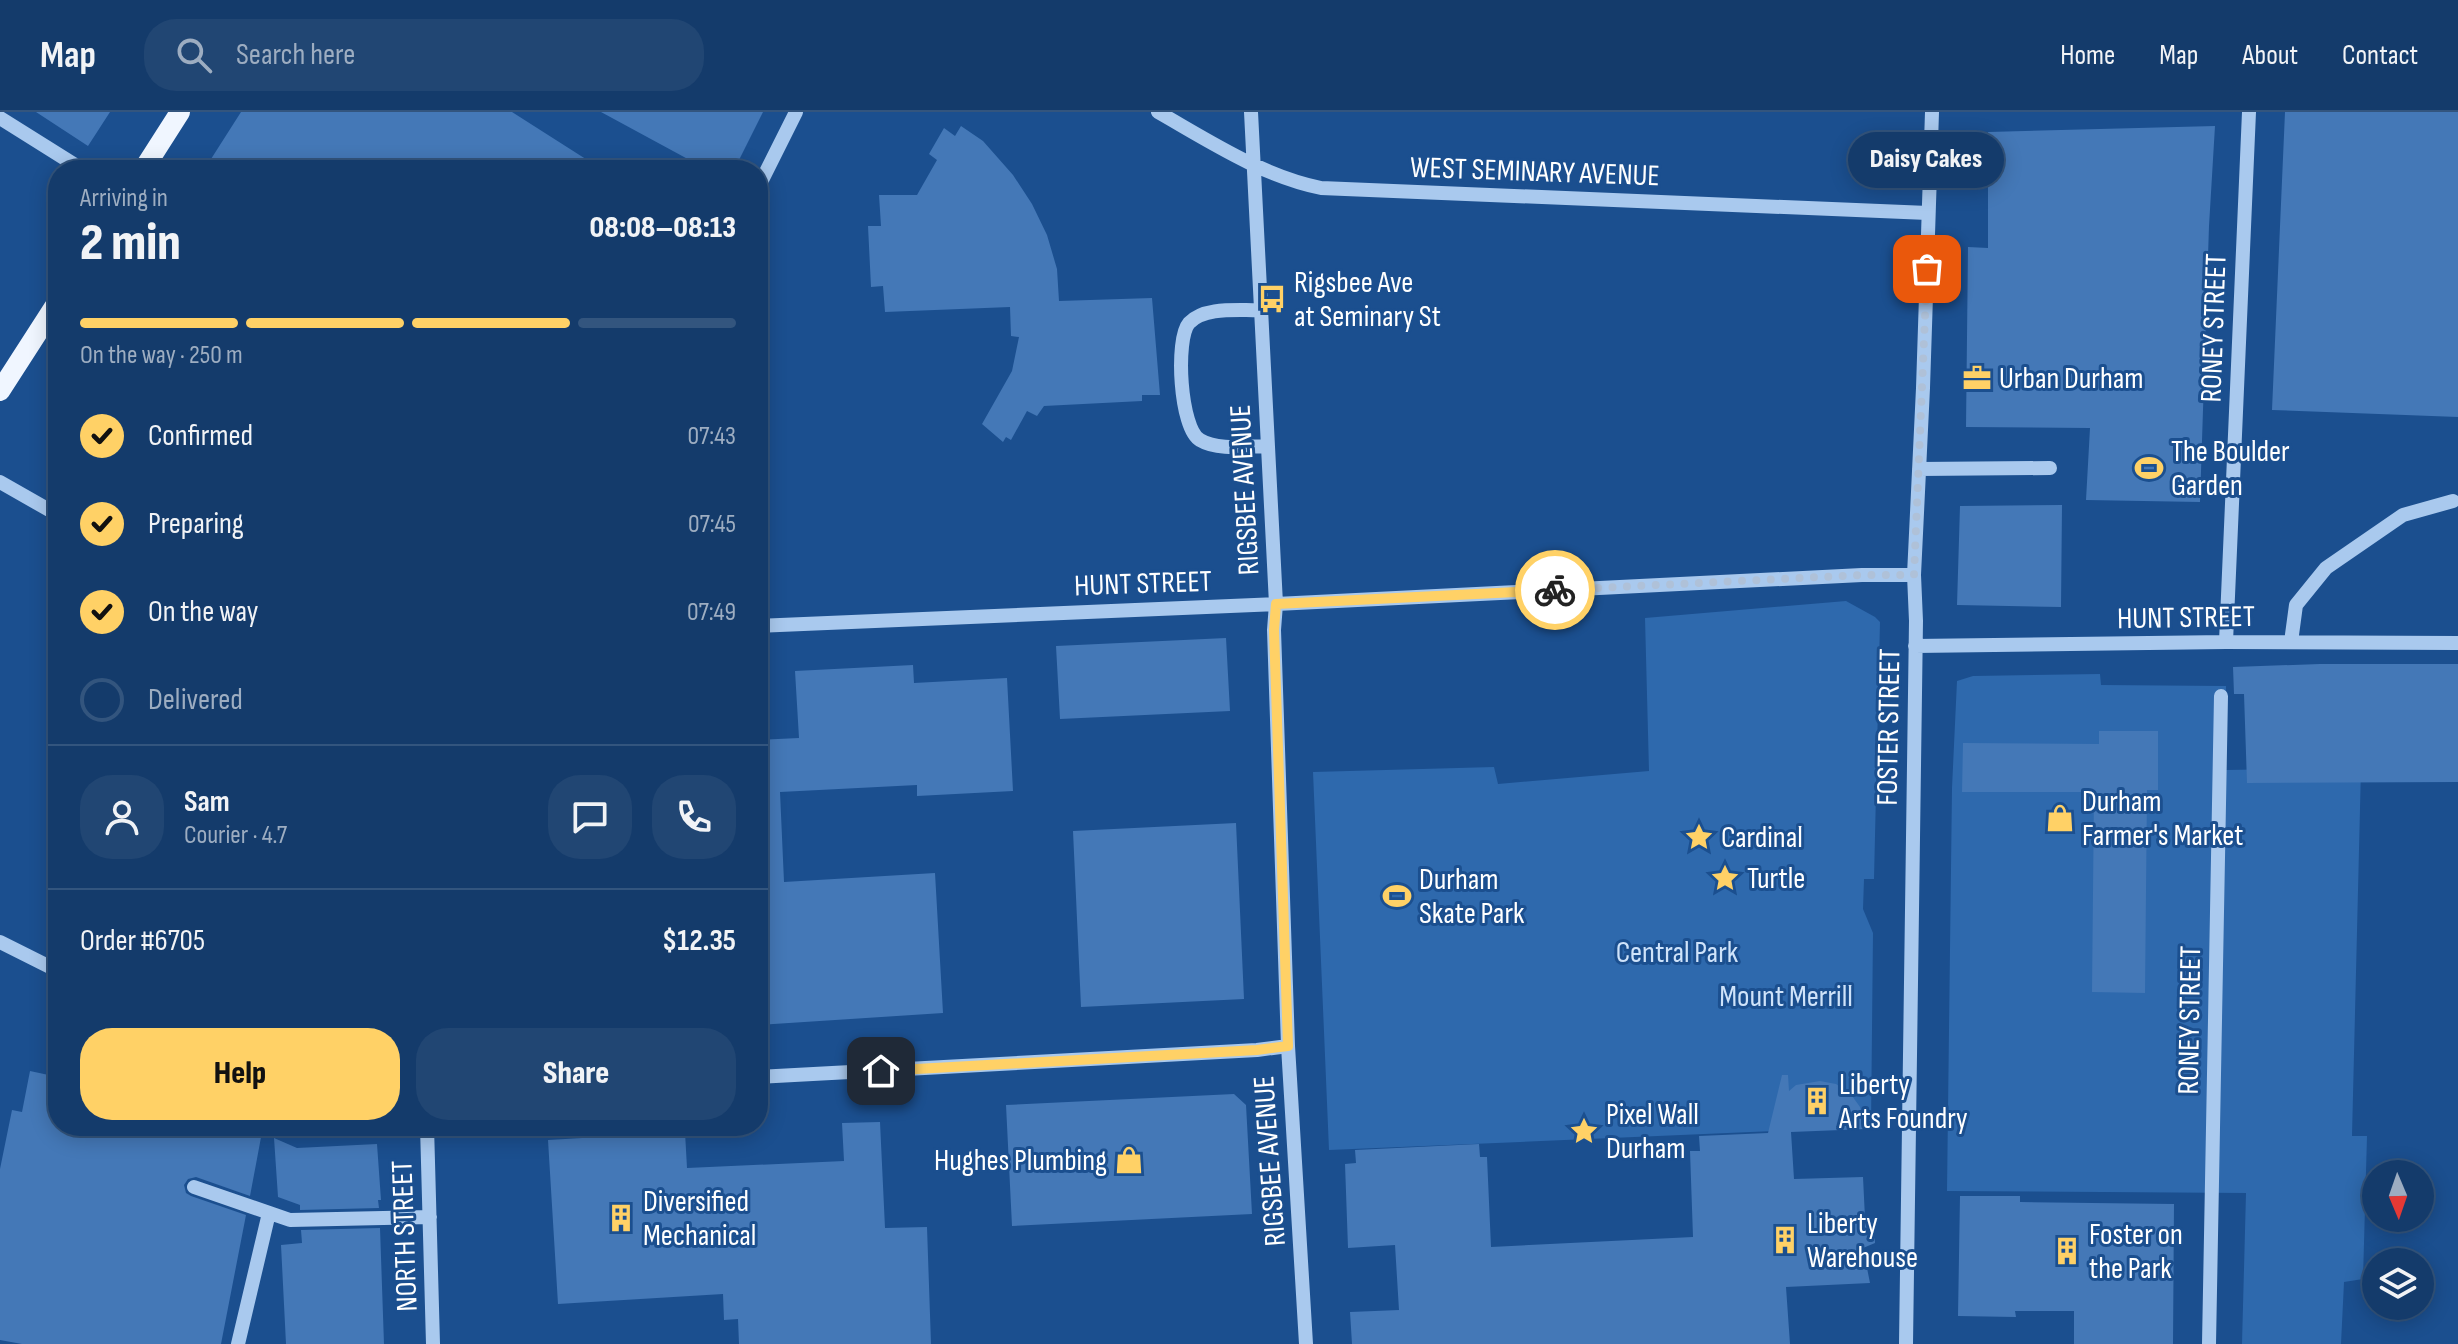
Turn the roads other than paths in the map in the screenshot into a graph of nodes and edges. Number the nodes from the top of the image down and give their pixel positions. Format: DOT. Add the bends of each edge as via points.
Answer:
graph roads {
  1 [pos="180,112"];
  2 [pos="796,112"];
  3 [pos="1158,112"];
  4 [pos="1251,112"];
  5 [pos="1932,112"];
  6 [pos="2249,112"];
  7 [pos="0,118"];
  8 [pos="67,160"];
  9 [pos="151,160"];
  10 [pos="1254,165"];
  11 [pos="768,168"];
  12 [pos="1928,213"];
  13 [pos="1261,310"];
  14 [pos="48,317"];
  15 [pos="0,391"];
  16 [pos="1268,446"];
  17 [pos="2050,468"];
  18 [pos="1919,469"];
  19 [pos="0,482"];
  20 [pos="2453,501"];
  21 [pos="48,509"];
  22 [pos="1914,575"];
  23 [pos="1276,604"];
  24 [pos="768,626"];
  25 [pos="2226,642"];
  26 [pos="2291,642"];
  27 [pos="2458,643"];
  28 [pos="1915,646"];
  29 [pos="2221,696"];
  30 [pos="0,942"];
  31 [pos="48,966"];
  32 [pos="1288,1046"];
  33 [pos="768,1076"];
  34 [pos="427,1136"];
  35 [pos="194,1187"];
  36 [pos="269,1213"];
  37 [pos="430,1217"];
  38 [pos="238,1344"];
  39 [pos="433,1344"];
  40 [pos="1306,1344"];
  41 [pos="1906,1344"];
  42 [pos="2209,1344"];
  1 -- 9 [label="main road"];
  2 -- 11 [label="street"];
  3 -- 10 [label="street, WEST SEMINARY AVENUE"];
  4 -- 10 [label="street, RIGSBEE AVENUE"];
  5 -- 12 [label="street, FOSTER STREET"];
  6 -- 25 [label="street, RONEY STREET"];
  7 -- 8 [label="street"];
  10 -- 12 [label="street, WEST SEMINARY AVENUE" via="1321,188"];
  10 -- 13 [label="street, RIGSBEE AVENUE"];
  12 -- 18 [label="street, FOSTER STREET"];
  13 -- 16 [label="street, RIGSBEE AVENUE"];
  13 -- 16 [label="street" via="1198,317 1183,334 1181,356 1193,434 1223,446"];
  14 -- 15 [label="main road"];
  16 -- 23 [label="street, RIGSBEE AVENUE"];
  17 -- 18 [label="street"];
  18 -- 22 [label="street, FOSTER STREET"];
  19 -- 21 [label="street"];
  20 -- 26 [label="street" via="2403,515 2326,568 2296,605"];
  22 -- 23 [label="street, HUNT STREET"];
  22 -- 28 [label="street, FOSTER STREET"];
  23 -- 24 [label="street, HUNT STREET"];
  23 -- 32 [label="street, RIGSBEE AVENUE"];
  25 -- 26 [label="street, HUNT STREET"];
  25 -- 28 [label="street, HUNT STREET"];
  26 -- 27 [label="street, HUNT STREET"];
  28 -- 41 [label="street, FOSTER STREET"];
  29 -- 42 [label="street, RONEY STREET"];
  30 -- 31 [label="street"];
  32 -- 33 [label="street"];
  32 -- 40 [label="street, RIGSBEE AVENUE"];
  34 -- 37 [label="street, NORTH STREET"];
  35 -- 36 [label="street"];
  36 -- 37 [label="street" via="290,1220"];
  36 -- 38 [label="street"];
  37 -- 39 [label="street, NORTH STREET"];
}
